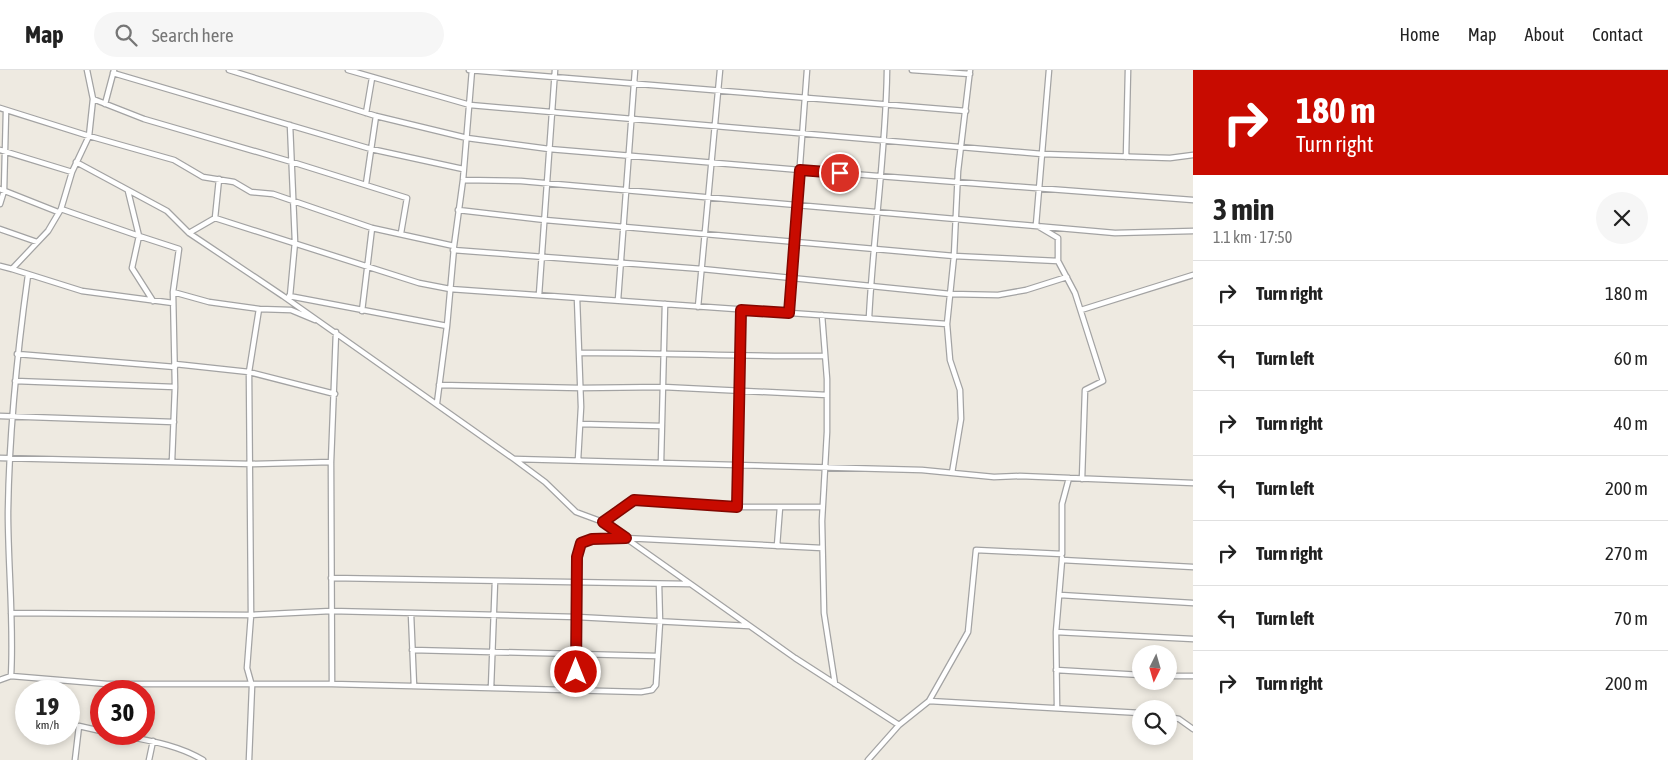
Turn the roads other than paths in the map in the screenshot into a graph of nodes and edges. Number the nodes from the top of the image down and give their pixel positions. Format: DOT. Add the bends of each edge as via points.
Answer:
graph roads {
  1 [pos="87,70"];
  2 [pos="229,70"];
  3 [pos="348,70"];
  4 [pos="471,70"];
  5 [pos="555,70"];
  6 [pos="635,70"];
  7 [pos="720,70"];
  8 [pos="807,70"];
  9 [pos="887,70"];
  10 [pos="912,70"];
  11 [pos="1049,70"];
  12 [pos="1128,70"];
  13 [pos="114,72"];
  14 [pos="970,72"];
  15 [pos="365,73"];
  16 [pos="372,78"];
  17 [pos="554,78"];
  18 [pos="635,84"];
  19 [pos="718,91"];
  20 [pos="93,99"];
  21 [pos="805,99"];
  22 [pos="105,104"];
  23 [pos="886,104"];
  24 [pos="470,105"];
  25 [pos="0,108"];
  26 [pos="6,111"];
  27 [pos="966,111"];
  28 [pos="553,112"];
  29 [pos="366,113"];
  30 [pos="376,116"];
  31 [pos="632,119"];
  32 [pos="714,125"];
  33 [pos="290,126"];
  34 [pos="803,132"];
  35 [pos="89,136"];
  36 [pos="467,138"];
  37 [pos="883,140"];
  38 [pos="961,147"];
  39 [pos="371,149"];
  40 [pos="549,149"];
  41 [pos="0,150"];
  42 [pos="6,152"];
  43 [pos="1042,154"];
  44 [pos="629,155"];
  45 [pos="1193,155"];
  46 [pos="1126,157"];
  47 [pos="76,162"];
  48 [pos="292,162"];
  49 [pos="710,162"];
  50 [pos="464,168"];
  51 [pos="800,170"];
  52 [pos="72,172"];
  53 [pos="880,176"];
  54 [pos="219,179"];
  55 [pos="463,180"];
  56 [pos="957,182"];
  57 [pos="548,183"];
  58 [pos="366,184"];
  59 [pos="1038,188"];
  60 [pos="2,190"];
  61 [pos="128,191"];
  62 [pos="626,191"];
  63 [pos="709,198"];
  64 [pos="1193,200"];
  65 [pos="293,202"];
  66 [pos="0,204"];
  67 [pos="798,205"];
  68 [pos="59,210"];
  69 [pos="458,210"];
  70 [pos="877,211"];
  71 [pos="215,218"];
  72 [pos="956,218"];
  73 [pos="545,220"];
  74 [pos="1036,225"];
  75 [pos="623,227"];
  76 [pos="372,228"];
  77 [pos="0,229"];
  78 [pos="1193,231"];
  79 [pos="189,233"];
  80 [pos="401,233"];
  81 [pos="705,234"];
  82 [pos="139,236"];
  83 [pos="37,242"];
  84 [pos="295,242"];
  85 [pos="795,242"];
  86 [pos="454,248"];
  87 [pos="872,249"];
  88 [pos="954,256"];
  89 [pos="542,257"];
  90 [pos="1058,261"];
  91 [pos="622,262"];
  92 [pos="0,266"];
  93 [pos="368,267"];
  94 [pos="12,269"];
  95 [pos="702,269"];
  96 [pos="28,275"];
  97 [pos="1193,275"];
  98 [pos="1066,277"];
  99 [pos="793,278"];
  100 [pos="870,286"];
  101 [pos="450,289"];
  102 [pos="173,292"];
  103 [pos="950,294"];
  104 [pos="283,296"];
  105 [pos="290,296"];
  106 [pos="539,296"];
  107 [pos="577,298"];
  108 [pos="618,300"];
  109 [pos="153,301"];
  110 [pos="173,303"];
  111 [pos="665,304"];
  112 [pos="698,308"];
  113 [pos="259,309"];
  114 [pos="741,310"];
  115 [pos="1081,310"];
  116 [pos="362,311"];
  117 [pos="789,313"];
  118 [pos="822,315"];
  119 [pos="868,318"];
  120 [pos="947,324"];
  121 [pos="326,325"];
  122 [pos="447,326"];
  123 [pos="336,332"];
  124 [pos="664,352"];
  125 [pos="579,353"];
  126 [pos="17,354"];
  127 [pos="825,356"];
  128 [pos="741,357"];
  129 [pos="175,366"];
  130 [pos="249,372"];
  131 [pos="15,381"];
  132 [pos="439,385"];
  133 [pos="175,387"];
  134 [pos="663,387"];
  135 [pos="580,388"];
  136 [pos="740,391"];
  137 [pos="335,394"];
  138 [pos="827,395"];
  139 [pos="437,403"];
  140 [pos="0,416"];
  141 [pos="13,416"];
  142 [pos="174,422"];
  143 [pos="580,424"];
  144 [pos="662,426"];
  145 [pos="0,458"];
  146 [pos="10,458"];
  147 [pos="514,459"];
  148 [pos="578,460"];
  149 [pos="172,461"];
  150 [pos="331,462"];
  151 [pos="661,462"];
  152 [pos="251,464"];
  153 [pos="739,465"];
  154 [pos="825,468"];
  155 [pos="952,474"];
  156 [pos="1069,478"];
  157 [pos="1082,479"];
  158 [pos="1193,483"];
  159 [pos="737,507"];
  160 [pos="780,507"];
  161 [pos="822,507"];
  162 [pos="603,522"];
  163 [pos="626,538"];
  164 [pos="777,546"];
  165 [pos="822,548"];
  166 [pos="1062,557"];
  167 [pos="1193,568"];
  168 [pos="331,578"];
  169 [pos="495,581"];
  170 [pos="577,584"];
  171 [pos="659,584"];
  172 [pos="691,584"];
  173 [pos="1060,595"];
  174 [pos="1193,603"];
  175 [pos="331,611"];
  176 [pos="11,613"];
  177 [pos="412,614"];
  178 [pos="251,615"];
  179 [pos="494,617"];
  180 [pos="577,617"];
  181 [pos="660,622"];
  182 [pos="750,626"];
  183 [pos="1056,632"];
  184 [pos="1193,639"];
  185 [pos="412,650"];
  186 [pos="493,652"];
  187 [pos="577,654"];
  188 [pos="657,656"];
  189 [pos="1056,670"];
  190 [pos="1132,674"];
  191 [pos="11,676"];
  192 [pos="1178,676"];
  193 [pos="1193,676"];
  194 [pos="0,680"];
  195 [pos="332,684"];
  196 [pos="835,684"];
  197 [pos="252,686"];
  198 [pos="414,686"];
  199 [pos="491,688"];
  200 [pos="576,691"];
  201 [pos="929,701"];
  202 [pos="1057,706"];
  203 [pos="1132,712"];
  204 [pos="1177,719"];
  205 [pos="899,725"];
  206 [pos="90,728"];
  207 [pos="1193,729"];
  208 [pos="155,742"];
  209 [pos="151,745"];
  210 [pos="75,760"];
  211 [pos="149,760"];
  212 [pos="203,760"];
  213 [pos="249,760"];
  214 [pos="868,760"];
  1 -- 20 [label="street"];
  2 -- 29 [label="street"];
  3 -- 15 [label="street"];
  4 -- 17 [label="street"];
  4 -- 24 [label="street"];
  5 -- 17 [label="street"];
  6 -- 18 [label="street"];
  7 -- 19 [label="street"];
  8 -- 21 [label="street"];
  9 -- 23 [label="street"];
  10 -- 14 [label="street"];
  11 -- 43 [label="street"];
  12 -- 46 [label="street"];
  13 -- 22 [label="street"];
  13 -- 33 [label="street"];
  14 -- 27 [label="street"];
  15 -- 16 [label="street"];
  16 -- 24 [label="street"];
  16 -- 29 [label="street"];
  17 -- 18 [label="street"];
  17 -- 28 [label="street"];
  18 -- 19 [label="street"];
  18 -- 31 [label="street"];
  19 -- 21 [label="street"];
  19 -- 32 [label="street"];
  20 -- 22 [label="street"];
  20 -- 35 [label="street"];
  21 -- 23 [label="street"];
  21 -- 34 [label="street"];
  22 -- 48 [label="street" via="144,119"];
  23 -- 27 [label="street"];
  23 -- 37 [label="street"];
  24 -- 28 [label="street"];
  24 -- 36 [label="street"];
  25 -- 26 [label="street"];
  26 -- 35 [label="street"];
  26 -- 42 [label="street"];
  27 -- 38 [label="street"];
  28 -- 31 [label="street"];
  28 -- 40 [label="street"];
  29 -- 30 [label="street"];
  30 -- 36 [label="street"];
  30 -- 39 [label="street"];
  31 -- 32 [label="street"];
  31 -- 44 [label="street"];
  32 -- 34 [label="street"];
  32 -- 49 [label="street"];
  33 -- 39 [label="street"];
  33 -- 48 [label="street"];
  34 -- 37 [label="street"];
  34 -- 51 [label="street"];
  35 -- 47 [label="street"];
  35 -- 54 [label="street" via="163,156 203,177"];
  36 -- 40 [label="street"];
  36 -- 50 [label="street"];
  37 -- 38 [label="street"];
  37 -- 53 [label="street"];
  38 -- 43 [label="street"];
  38 -- 56 [label="street"];
  39 -- 50 [label="street"];
  39 -- 58 [label="street"];
  40 -- 44 [label="street"];
  40 -- 57 [label="street"];
  41 -- 42 [label="street"];
  42 -- 52 [label="street"];
  42 -- 60 [label="street"];
  43 -- 46 [label="street"];
  43 -- 59 [label="street"];
  44 -- 49 [label="street"];
  44 -- 62 [label="street"];
  45 -- 46 [label="street"];
  47 -- 52 [label="street"];
  47 -- 61 [label="street"];
  48 -- 58 [label="street"];
  48 -- 65 [label="street"];
  49 -- 51 [label="street"];
  49 -- 63 [label="street"];
  50 -- 55 [label="street"];
  51 -- 53 [label="street"];
  51 -- 67 [label="street"];
  52 -- 68 [label="street"];
  53 -- 56 [label="street"];
  53 -- 70 [label="street"];
  54 -- 65 [label="street" via="234,182 251,192 273,194"];
  54 -- 71 [label="street"];
  55 -- 57 [label="street"];
  55 -- 69 [label="street"];
  56 -- 59 [label="street"];
  56 -- 72 [label="street"];
  57 -- 62 [label="street"];
  57 -- 73 [label="street"];
  58 -- 80 [label="street" via="407,198"];
  59 -- 64 [label="street"];
  59 -- 74 [label="street"];
  60 -- 66 [label="street"];
  60 -- 68 [label="street"];
  61 -- 79 [label="street" via="167,211"];
  61 -- 82 [label="street"];
  62 -- 63 [label="street"];
  62 -- 75 [label="street"];
  63 -- 67 [label="street"];
  63 -- 81 [label="street"];
  65 -- 76 [label="street"];
  65 -- 84 [label="street"];
  67 -- 70 [label="street"];
  67 -- 85 [label="street"];
  68 -- 82 [label="street"];
  68 -- 83 [label="street" via="48,231"];
  69 -- 73 [label="street"];
  69 -- 86 [label="street"];
  70 -- 72 [label="street"];
  70 -- 87 [label="street"];
  71 -- 79 [label="street"];
  71 -- 84 [label="street"];
  72 -- 74 [label="street"];
  72 -- 88 [label="street"];
  73 -- 75 [label="street"];
  73 -- 89 [label="street"];
  74 -- 78 [label="street" via="1115,233"];
  74 -- 90 [label="street" via="1058,238"];
  75 -- 81 [label="street"];
  75 -- 91 [label="street"];
  76 -- 80 [label="street"];
  76 -- 93 [label="street"];
  77 -- 83 [label="street"];
  79 -- 104 [label="street"];
  80 -- 86 [label="street"];
  81 -- 85 [label="street"];
  81 -- 95 [label="street"];
  82 -- 102 [label="street" via="179,249"];
  82 -- 109 [label="street" via="132,268"];
  83 -- 94 [label="street"];
  84 -- 93 [label="street"];
  84 -- 105 [label="street"];
  85 -- 87 [label="street"];
  85 -- 99 [label="street"];
  86 -- 89 [label="street"];
  86 -- 101 [label="street"];
  87 -- 88 [label="street"];
  87 -- 100 [label="street"];
  88 -- 90 [label="street"];
  88 -- 103 [label="street"];
  89 -- 91 [label="street"];
  89 -- 106 [label="street"];
  90 -- 98 [label="street"];
  91 -- 95 [label="street"];
  91 -- 108 [label="street"];
  92 -- 94 [label="street"];
  93 -- 101 [label="street"];
  93 -- 116 [label="street"];
  94 -- 96 [label="street"];
  95 -- 99 [label="street"];
  95 -- 112 [label="street"];
  96 -- 109 [label="street" via="82,291"];
  96 -- 126 [label="street"];
  97 -- 115 [label="street"];
  98 -- 103 [label="street" via="998,295"];
  98 -- 115 [label="street"];
  99 -- 100 [label="street"];
  99 -- 117 [label="street"];
  100 -- 103 [label="street"];
  100 -- 119 [label="street"];
  101 -- 106 [label="street"];
  101 -- 122 [label="street"];
  102 -- 110 [label="street"];
  102 -- 113 [label="street" via="209,302"];
  103 -- 120 [label="street"];
  104 -- 105 [label="street"];
  104 -- 121 [label="street"];
  105 -- 116 [label="street"];
  106 -- 107 [label="street"];
  107 -- 108 [label="street"];
  107 -- 125 [label="street"];
  108 -- 111 [label="street"];
  109 -- 110 [label="street"];
  110 -- 129 [label="street"];
  111 -- 112 [label="street"];
  111 -- 124 [label="street"];
  112 -- 114 [label="street"];
  113 -- 121 [label="street" via="290,310"];
  113 -- 130 [label="street"];
  114 -- 117 [label="street"];
  114 -- 128 [label="street"];
  115 -- 157 [label="street" via="1103,381 1085,390"];
  116 -- 122 [label="street"];
  117 -- 118 [label="street"];
  118 -- 119 [label="street"];
  118 -- 127 [label="street"];
  119 -- 120 [label="street"];
  120 -- 155 [label="street" via="950,360 960,390 961,419"];
  121 -- 123 [label="street"];
  122 -- 132 [label="street"];
  123 -- 137 [label="street"];
  123 -- 139 [label="street"];
  124 -- 125 [label="street"];
  124 -- 128 [label="street"];
  124 -- 134 [label="street"];
  125 -- 135 [label="street"];
  126 -- 129 [label="street"];
  126 -- 131 [label="street"];
  127 -- 128 [label="street"];
  127 -- 138 [label="street"];
  128 -- 136 [label="street"];
  129 -- 130 [label="street"];
  129 -- 133 [label="street"];
  130 -- 137 [label="street"];
  130 -- 152 [label="street"];
  131 -- 133 [label="street"];
  131 -- 141 [label="street"];
  132 -- 135 [label="street"];
  132 -- 139 [label="street"];
  133 -- 142 [label="street"];
  134 -- 135 [label="street"];
  134 -- 136 [label="street"];
  134 -- 144 [label="street"];
  135 -- 143 [label="street"];
  136 -- 138 [label="street"];
  136 -- 153 [label="street"];
  137 -- 150 [label="street"];
  138 -- 154 [label="street"];
  139 -- 147 [label="street"];
  140 -- 141 [label="street"];
  141 -- 142 [label="street"];
  141 -- 146 [label="street"];
  142 -- 149 [label="street"];
  143 -- 144 [label="street"];
  143 -- 148 [label="street"];
  144 -- 151 [label="street"];
  145 -- 146 [label="street"];
  146 -- 149 [label="street"];
  146 -- 176 [label="street"];
  147 -- 148 [label="street"];
  147 -- 162 [label="street" via="545,482 576,512"];
  148 -- 151 [label="street"];
  149 -- 152 [label="street"];
  150 -- 152 [label="street"];
  150 -- 168 [label="street"];
  151 -- 153 [label="street"];
  152 -- 178 [label="street"];
  153 -- 154 [label="street"];
  153 -- 159 [label="street"];
  154 -- 155 [label="street"];
  154 -- 161 [label="street"];
  155 -- 156 [label="street"];
  156 -- 157 [label="street"];
  156 -- 166 [label="street" via="1062,504"];
  157 -- 158 [label="street"];
  159 -- 160 [label="street"];
  159 -- 162 [label="street" via="634,500"];
  160 -- 161 [label="street"];
  160 -- 164 [label="street"];
  161 -- 165 [label="street"];
  162 -- 163 [label="street"];
  163 -- 164 [label="street"];
  163 -- 170 [label="street" via="592,539 581,543 577,557"];
  163 -- 172 [label="street"];
  164 -- 165 [label="street"];
  165 -- 196 [label="street" via="824,613"];
  166 -- 167 [label="street"];
  166 -- 173 [label="street"];
  166 -- 201 [label="street" via="976,550 968,632"];
  168 -- 169 [label="street"];
  168 -- 175 [label="street"];
  169 -- 170 [label="street"];
  169 -- 179 [label="street"];
  170 -- 171 [label="street"];
  170 -- 180 [label="street"];
  171 -- 172 [label="street"];
  171 -- 181 [label="street"];
  172 -- 182 [label="street"];
  173 -- 174 [label="street"];
  173 -- 183 [label="street"];
  175 -- 177 [label="street"];
  175 -- 178 [label="street"];
  175 -- 195 [label="street"];
  176 -- 178 [label="street"];
  176 -- 191 [label="street"];
  177 -- 179 [label="street"];
  177 -- 185 [label="street"];
  178 -- 197 [label="street" via="247,668"];
  179 -- 180 [label="street"];
  179 -- 186 [label="street"];
  180 -- 181 [label="street"];
  180 -- 187 [label="street"];
  181 -- 182 [label="street"];
  181 -- 188 [label="street"];
  182 -- 196 [label="street"];
  183 -- 184 [label="street"];
  183 -- 189 [label="street"];
  185 -- 186 [label="street"];
  185 -- 198 [label="street"];
  186 -- 187 [label="street"];
  186 -- 199 [label="street"];
  187 -- 188 [label="street"];
  187 -- 200 [label="street"];
  188 -- 200 [label="street" via="656,685 652,690"];
  189 -- 190 [label="street"];
  189 -- 202 [label="street"];
  191 -- 194 [label="street"];
  191 -- 197 [label="street" via="107,684"];
  192 -- 193 [label="street"];
  195 -- 197 [label="street"];
  195 -- 198 [label="street"];
  196 -- 205 [label="street"];
  197 -- 213 [label="street"];
  198 -- 199 [label="street"];
  199 -- 200 [label="street"];
  201 -- 202 [label="street"];
  201 -- 205 [label="street"];
  202 -- 203 [label="street"];
  204 -- 207 [label="street"];
  205 -- 214 [label="street"];
  206 -- 210 [label="street" via="79,726"];
  208 -- 212 [label="street" via="192,753"];
  209 -- 211 [label="street"];
}
